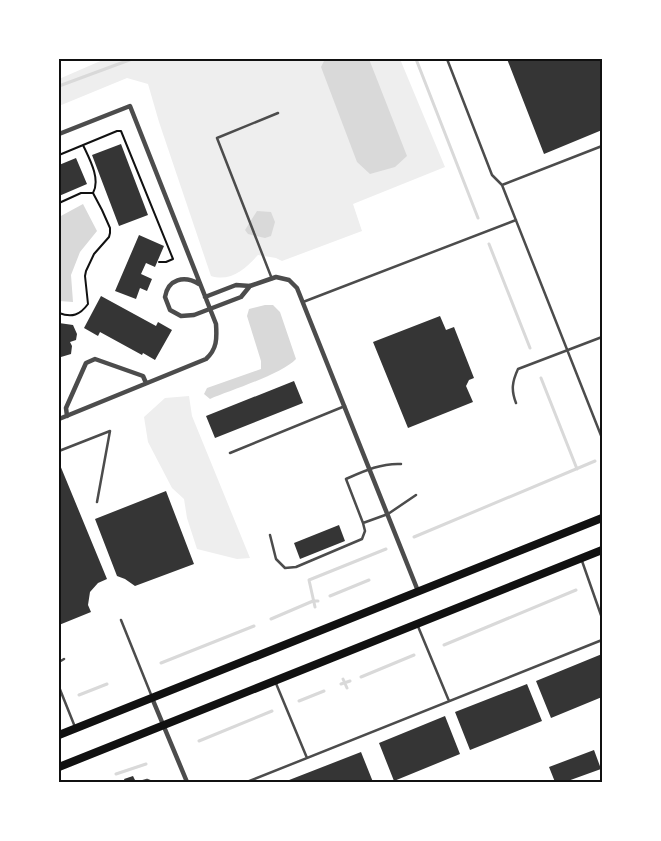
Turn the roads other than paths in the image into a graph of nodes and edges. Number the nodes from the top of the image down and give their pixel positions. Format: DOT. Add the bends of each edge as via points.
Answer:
graph roads {
  1 [pos="447,59"];
  2 [pos="278,114"];
  3 [pos="59,134"];
  4 [pos="602,146"];
  5 [pos="502,185"];
  6 [pos="516,220"];
  7 [pos="272,279"];
  8 [pos="200,285"];
  9 [pos="250,286"];
  10 [pos="205,297"];
  11 [pos="303,302"];
  12 [pos="210,310"];
  13 [pos="602,337"];
  14 [pos="568,350"];
  15 [pos="146,383"];
  16 [pos="516,403"];
  17 [pos="344,406"];
  18 [pos="67,416"];
  19 [pos="59,419"];
  20 [pos="602,438"];
  21 [pos="59,451"];
  22 [pos="230,453"];
  23 [pos="401,464"];
  24 [pos="369,468"];
  25 [pos="416,495"];
  26 [pos="97,502"];
  27 [pos="388,514"];
  28 [pos="602,518"];
  29 [pos="363,522"];
  30 [pos="270,535"];
  31 [pos="602,550"];
  32 [pos="582,558"];
  33 [pos="418,591"];
  34 [pos="602,618"];
  35 [pos="121,620"];
  36 [pos="417,624"];
  37 [pos="602,640"];
  38 [pos="64,660"];
  39 [pos="59,662"];
  40 [pos="275,681"];
  41 [pos="59,688"];
  42 [pos="152,698"];
  43 [pos="450,701"];
  44 [pos="164,725"];
  45 [pos="76,728"];
  46 [pos="59,735"];
  47 [pos="307,758"];
  48 [pos="59,767"];
  49 [pos="140,782"];
  50 [pos="152,782"];
  51 [pos="187,782"];
  52 [pos="247,782"];
  1 -- 5 [label="lane" via="492,175"];
  2 -- 7 [label="lane" via="216,138"];
  3 -- 8 [label="street" via="130,106"];
  4 -- 5 [label="lane"];
  5 -- 6 [label="lane"];
  6 -- 11 [label="lane"];
  6 -- 14 [label="lane"];
  7 -- 9 [label="street"];
  7 -- 11 [label="street" via="289,280"];
  8 -- 10 [label="street"];
  8 -- 12 [label="street" via="188,279 175,281 166,291 166,304 181,316"];
  9 -- 10 [label="street" via="236,285"];
  9 -- 12 [label="street" via="241,297"];
  10 -- 12 [label="street"];
  11 -- 17 [label="street"];
  12 -- 15 [label="street" via="216,324 216,346 212,353 206,359"];
  13 -- 14 [label="lane"];
  14 -- 16 [label="lane" via="518,369 512,380"];
  14 -- 20 [label="lane"];
  15 -- 18 [label="street"];
  15 -- 18 [label="street" via="143,376 95,359 86,363 66,408"];
  17 -- 22 [label="lane"];
  17 -- 24 [label="street"];
  18 -- 19 [label="street"];
  21 -- 26 [label="lane" via="110,431"];
  23 -- 24 [label="lane"];
  24 -- 27 [label="street"];
  24 -- 29 [label="lane" via="346,479"];
  25 -- 27 [label="lane"];
  27 -- 29 [label="lane"];
  27 -- 33 [label="street"];
  28 -- 33 [label="highway"];
  29 -- 30 [label="lane" via="365,531 362,538 296,567 285,568 276,559"];
  31 -- 32 [label="highway"];
  32 -- 34 [label="lane"];
  32 -- 36 [label="highway"];
  33 -- 42 [label="highway"];
  35 -- 42 [label="lane"];
  36 -- 40 [label="highway"];
  36 -- 43 [label="lane"];
  37 -- 43 [label="lane"];
  38 -- 39 [label="lane"];
  40 -- 44 [label="highway"];
  40 -- 47 [label="lane"];
  41 -- 45 [label="lane"];
  42 -- 44 [label="street"];
  42 -- 45 [label="highway"];
  43 -- 47 [label="lane"];
  44 -- 48 [label="highway"];
  44 -- 51 [label="street"];
  45 -- 46 [label="highway"];
  47 -- 52 [label="lane"];
  49 -- 50 [label="lane"];
}
